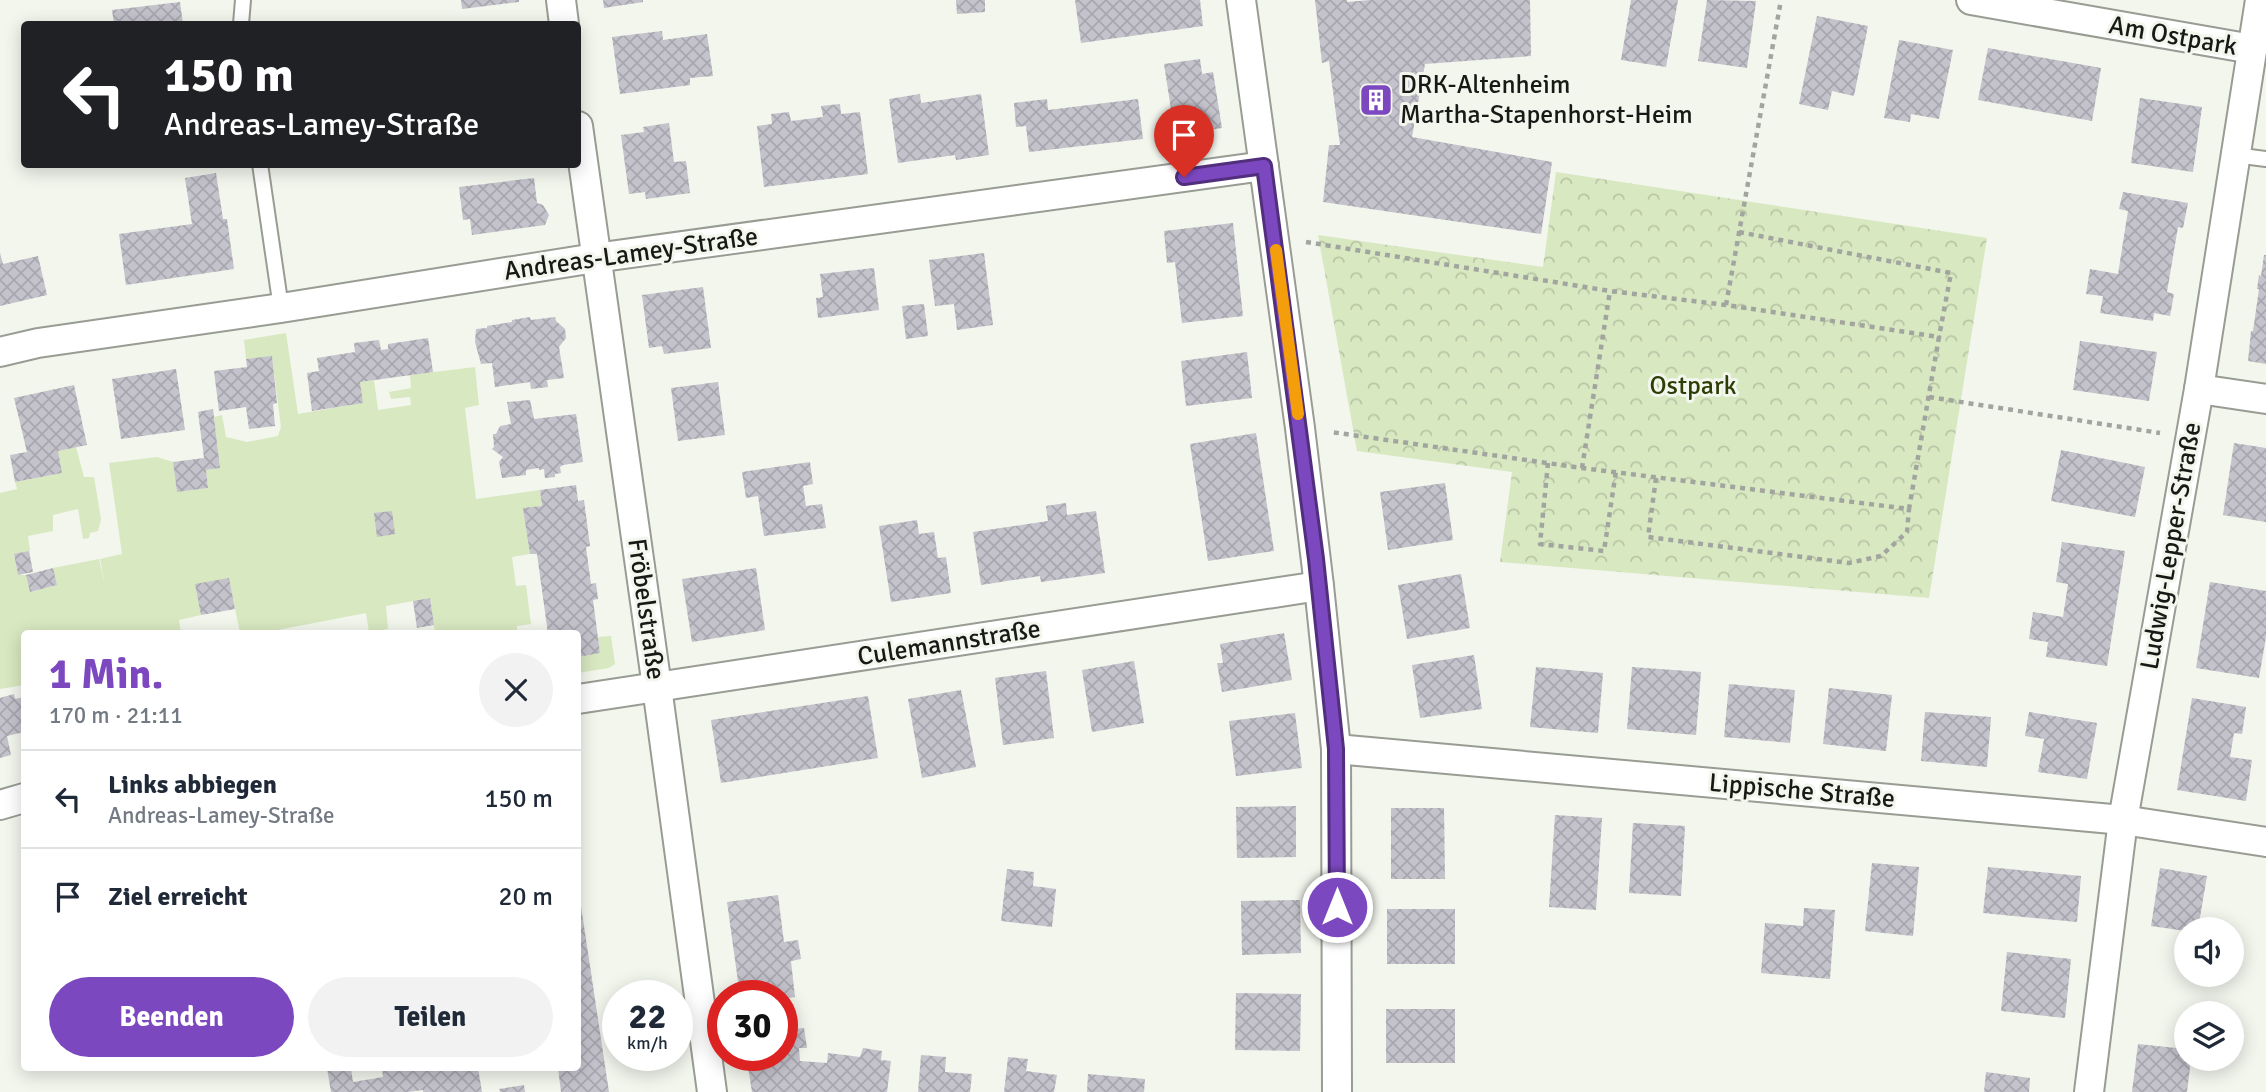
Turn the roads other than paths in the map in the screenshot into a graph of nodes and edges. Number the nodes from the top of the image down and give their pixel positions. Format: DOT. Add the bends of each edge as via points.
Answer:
graph roads {
  1 [pos="243,0"];
  2 [pos="561,0"];
  3 [pos="1241,0"];
  4 [pos="1971,0"];
  5 [pos="2260,0"];
  6 [pos="241,21"];
  7 [pos="564,21"];
  8 [pos="2252,49"];
  9 [pos="581,149"];
  10 [pos="2235,155"];
  11 [pos="2266,159"];
  12 [pos="1264,166"];
  13 [pos="261,168"];
  14 [pos="595,258"];
  15 [pos="281,308"];
  16 [pos="0,352"];
  17 [pos="2199,389"];
  18 [pos="2266,399"];
  19 [pos="1319,586"];
  20 [pos="657,687"];
  21 [pos="581,699"];
  22 [pos="1336,749"];
  23 [pos="21,799"];
  24 [pos="0,805"];
  25 [pos="2123,820"];
  26 [pos="2266,842"];
  27 [pos="712,1092"];
  28 [pos="1337,1092"];
  29 [pos="2090,1092"];
  1 -- 6 [label="lane"];
  2 -- 7 [label="street"];
  3 -- 12 [label="street"];
  4 -- 8 [label="street, Am Ostpark"];
  5 -- 8 [label="street, Ludwig-Lepper-Straße"];
  8 -- 10 [label="street, Ludwig-Lepper-Straße"];
  9 -- 14 [label="street, Fröbelstraße"];
  10 -- 11 [label="lane"];
  10 -- 17 [label="street, Ludwig-Lepper-Straße"];
  12 -- 14 [label="street, Andreas-Lamey-Straße"];
  12 -- 19 [label="street"];
  13 -- 15 [label="lane"];
  14 -- 15 [label="street, Andreas-Lamey-Straße"];
  14 -- 20 [label="street, Fröbelstraße"];
  15 -- 16 [label="street, Andreas-Lamey-Straße"];
  17 -- 18 [label="street"];
  17 -- 25 [label="street, Ludwig-Lepper-Straße"];
  19 -- 20 [label="street, Culemannstraße"];
  19 -- 22 [label="street"];
  20 -- 21 [label="street, Culemannstraße"];
  20 -- 27 [label="street, Fröbelstraße"];
  22 -- 25 [label="street, Lippische Straße"];
  22 -- 28 [label="street"];
  23 -- 24 [label="street"];
  25 -- 26 [label="street, Lippische Straße"];
  25 -- 29 [label="street, Ludwig-Lepper-Straße"];
}
